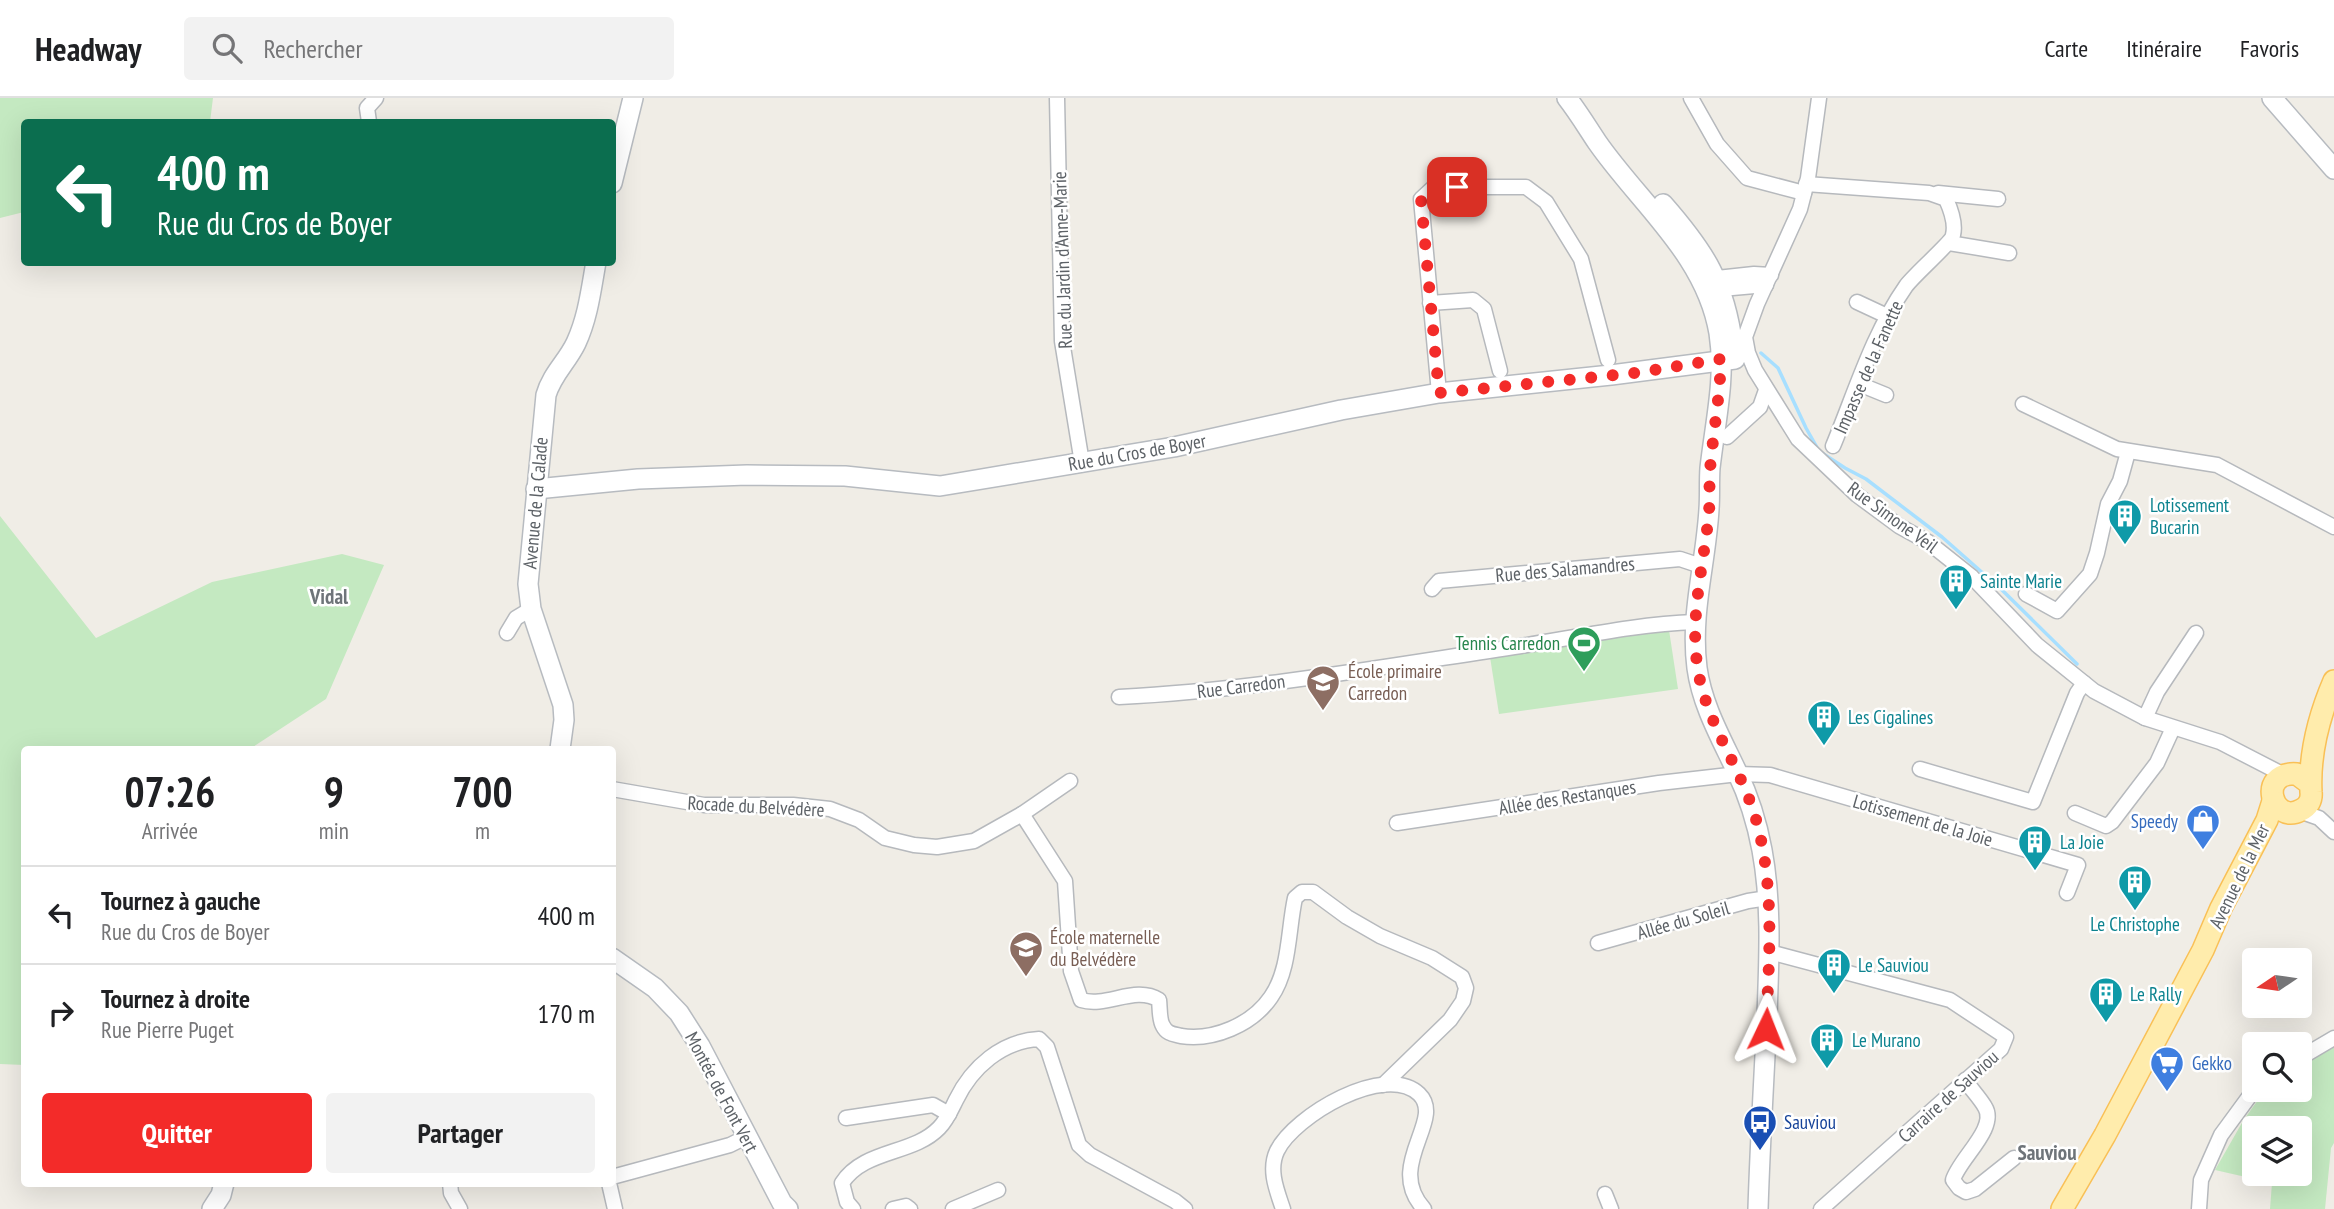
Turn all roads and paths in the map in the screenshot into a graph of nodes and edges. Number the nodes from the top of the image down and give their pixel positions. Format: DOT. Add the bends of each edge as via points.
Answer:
graph roads {
  1 [pos="376,98"];
  2 [pos="633,98"];
  3 [pos="1057,98"];
  4 [pos="1567,98"];
  5 [pos="1691,98"];
  6 [pos="1819,98"];
  7 [pos="2272,98"];
  8 [pos="369,119"];
  9 [pos="616,167"];
  10 [pos="2334,169"];
  11 [pos="1805,189"];
  12 [pos="1929,193"];
  13 [pos="1998,199"];
  14 [pos="1949,243"];
  15 [pos="2010,254"];
  16 [pos="595,266"];
  17 [pos="1768,280"];
  18 [pos="1713,281"];
  19 [pos="1857,302"];
  20 [pos="1430,303"];
  21 [pos="1887,316"];
  22 [pos="1728,359"];
  23 [pos="1608,360"];
  24 [pos="1500,371"];
  25 [pos="1859,384"];
  26 [pos="1766,390"];
  27 [pos="1439,393"];
  28 [pos="1886,395"];
  29 [pos="2024,404"];
  30 [pos="1727,437"];
  31 [pos="1833,446"];
  32 [pos="2128,452"];
  33 [pos="1082,463"];
  34 [pos="536,489"];
  35 [pos="1709,511"];
  36 [pos="2334,527"];
  37 [pos="1702,559"];
  38 [pos="1432,589"];
  39 [pos="2026,594"];
  40 [pos="531,609"];
  41 [pos="1695,622"];
  42 [pos="507,633"];
  43 [pos="2196,634"];
  44 [pos="2334,663"];
  45 [pos="2334,681"];
  46 [pos="2084,683"];
  47 [pos="1119,697"];
  48 [pos="2145,718"];
  49 [pos="2173,728"];
  50 [pos="560,746"];
  51 [pos="1920,769"];
  52 [pos="1738,774"];
  53 [pos="2286,774"];
  54 [pos="1070,781"];
  55 [pos="616,790"];
  56 [pos="2300,804"];
  57 [pos="2075,813"];
  58 [pos="1022,814"];
  59 [pos="1397,823"];
  60 [pos="2334,832"];
  61 [pos="2067,893"];
  62 [pos="1768,898"];
  63 [pos="1598,943"];
  64 [pos="1769,954"];
  65 [pos="616,961"];
  66 [pos="2334,1038"];
  67 [pos="2312,1051"];
  68 [pos="1965,1080"];
  69 [pos="1383,1085"];
  70 [pos="2245,1102"];
  71 [pos="949,1114"];
  72 [pos="846,1118"];
  73 [pos="2112,1119"];
  74 [pos="746,1137"];
  75 [pos="2014,1158"];
  76 [pos="616,1176"];
  77 [pos="223,1187"];
  78 [pos="451,1187"];
  79 [pos="610,1187"];
  80 [pos="998,1190"];
  81 [pos="1605,1194"];
  82 [pos="212,1209"];
  83 [pos="460,1209"];
  84 [pos="615,1209"];
  85 [pos="788,1209"];
  86 [pos="853,1209"];
  87 [pos="893,1209"];
  88 [pos="911,1209"];
  89 [pos="953,1209"];
  90 [pos="1185,1209"];
  91 [pos="1283,1209"];
  92 [pos="1424,1209"];
  93 [pos="1611,1209"];
  94 [pos="1755,1209"];
  95 [pos="1821,1209"];
  96 [pos="2048,1209"];
  97 [pos="2062,1209"];
  98 [pos="2199,1209"];
  1 -- 8 [label="street" via="367,108"];
  2 -- 9 [label="street"];
  3 -- 33 [label="street, Rue du Jardin d'Anne-Marie" via="1062,341"];
  4 -- 18 [label="street" via="1690,234"];
  5 -- 11 [label="street" via="1717,144 1747,178"];
  6 -- 11 [label="street, Rue Simone Veil"];
  7 -- 10 [label="street"];
  11 -- 12 [label="street"];
  11 -- 17 [label="street, Rue Simone Veil"];
  12 -- 13 [label="street"];
  12 -- 14 [label="street" via="1946,199 1952,213"];
  14 -- 15 [label="street"];
  14 -- 21 [label="street, Impasse de la Fanette" via="1908,284"];
  16 -- 34 [label="street, Avenue de la Calade" via="586,320 546,395"];
  17 -- 18 [label="street"];
  17 -- 26 [label="street, Rue Simone Veil" via="1745,337"];
  18 -- 22 [label="street" via="1714,312"];
  18 -- 22 [label="street" via="1730,321"];
  19 -- 21 [label="street"];
  20 -- 23 [label="street" via="1421,199 1433,187 1525,187 1546,202 1581,259"];
  20 -- 24 [label="street" via="1473,300 1484,309"];
  20 -- 27 [label="street"];
  21 -- 25 [label="street, Impasse de la Fanette"];
  22 -- 27 [label="street, Rue du Cros de Boyer"];
  22 -- 30 [label="street"];
  22 -- 35 [label="street" via="1718,405"];
  25 -- 28 [label="street"];
  25 -- 31 [label="street, Impasse de la Fanette"];
  26 -- 30 [label="street" via="1760,407"];
  26 -- 46 [label="street, Rue Simone Veil" via="1813,455 1857,495 1972,577 2037,645"];
  27 -- 33 [label="street, Rue du Cros de Boyer"];
  29 -- 32 [label="street"];
  30 -- 35 [label="street"];
  32 -- 36 [label="street" via="2217,465"];
  32 -- 39 [label="street" via="2090,574 2057,611"];
  33 -- 34 [label="street, Rue du Cros de Boyer" via="940,486 845,476 747,475"];
  34 -- 40 [label="street, Avenue de la Calade" via="528,574"];
  35 -- 37 [label="street"];
  37 -- 38 [label="street, Rue des Salamandres" via="1688,554 1680,559 1439,581"];
  37 -- 41 [label="street"];
  40 -- 42 [label="street" via="516,618"];
  40 -- 50 [label="street, Avenue de la Calade" via="563,705"];
  41 -- 47 [label="street, Rue Carredon" via="1297,680"];
  41 -- 52 [label="street" via="1703,695"];
  43 -- 48 [label="street"];
  44 -- 53 [label="main road" via="2300,756"];
  45 -- 56 [label="main road, Avenue de la Mer"];
  46 -- 48 [label="street, Rue Simone Veil"];
  46 -- 51 [label="street" via="2033,802"];
  48 -- 49 [label="street, Rue Simone Veil"];
  49 -- 53 [label="street, Rue Simone Veil" via="2220,742"];
  49 -- 57 [label="street" via="2157,763 2112,822 2106,826"];
  52 -- 59 [label="street, Allée des Restanques"];
  52 -- 61 [label="street, Lotissement de la Joie" via="1770,775 2078,865"];
  52 -- 62 [label="street" via="1757,823"];
  53 -- 56 [label="main road" via="2297,774"];
  53 -- 56 [label="main road" via="2272,788"];
  54 -- 58 [label="street, Rocade du Belvédère"];
  55 -- 58 [label="street, Rocade du Belvédère" via="704,805 830,809 859,820 885,838 914,845 974,841"];
  56 -- 60 [label="street"];
  56 -- 73 [label="main road, Avenue de la Mer" via="2275,826"];
  58 -- 69 [label="street" via="1065,881 1071,971 1081,1000 1094,1004 1150,994 1159,1000 1161,1024 1170,1034 1209,1037 1234,1028 1270,999 1279,984 1295,898 1302,892 1313,892 1380,936 1462,977 1466,988 1463,1001 1450,1020"];
  62 -- 63 [label="street, Allée du Soleil"];
  62 -- 64 [label="street"];
  64 -- 68 [label="street, Carraire de Sauviou" via="1950,1000 2007,1037 2001,1049"];
  64 -- 94 [label="street"];
  65 -- 74 [label="street, Montée de Font Vert" via="655,988 679,1013"];
  66 -- 67 [label="street"];
  68 -- 75 [label="street" via="1987,1109 1989,1120 1953,1180 1966,1192 1975,1189"];
  68 -- 95 [label="street, Carraire de Sauviou"];
  69 -- 91 [label="street" via="1341,1097 1296,1126 1277,1150 1273,1169"];
  69 -- 92 [label="street" via="1413,1089 1426,1103 1427,1113 1411,1154 1410,1178 1416,1201"];
  70 -- 98 [label="street" via="2221,1135 2201,1180"];
  71 -- 72 [label="street" via="933,1105"];
  71 -- 86 [label="street" via="926,1138 849,1172 842,1183"];
  71 -- 90 [label="street" via="990,1056 1012,1045 1039,1040 1047,1047 1079,1145"];
  73 -- 96 [label="main road, Avenue de la Mer"];
  73 -- 97 [label="main road, Avenue de la Mer"];
  74 -- 76 [label="street"];
  74 -- 85 [label="street, Montée de Font Vert"];
  77 -- 82 [label="street"];
  78 -- 83 [label="street"];
  79 -- 84 [label="street"];
  80 -- 89 [label="street"];
  81 -- 93 [label="street"];
  87 -- 88 [label="street"];
}
